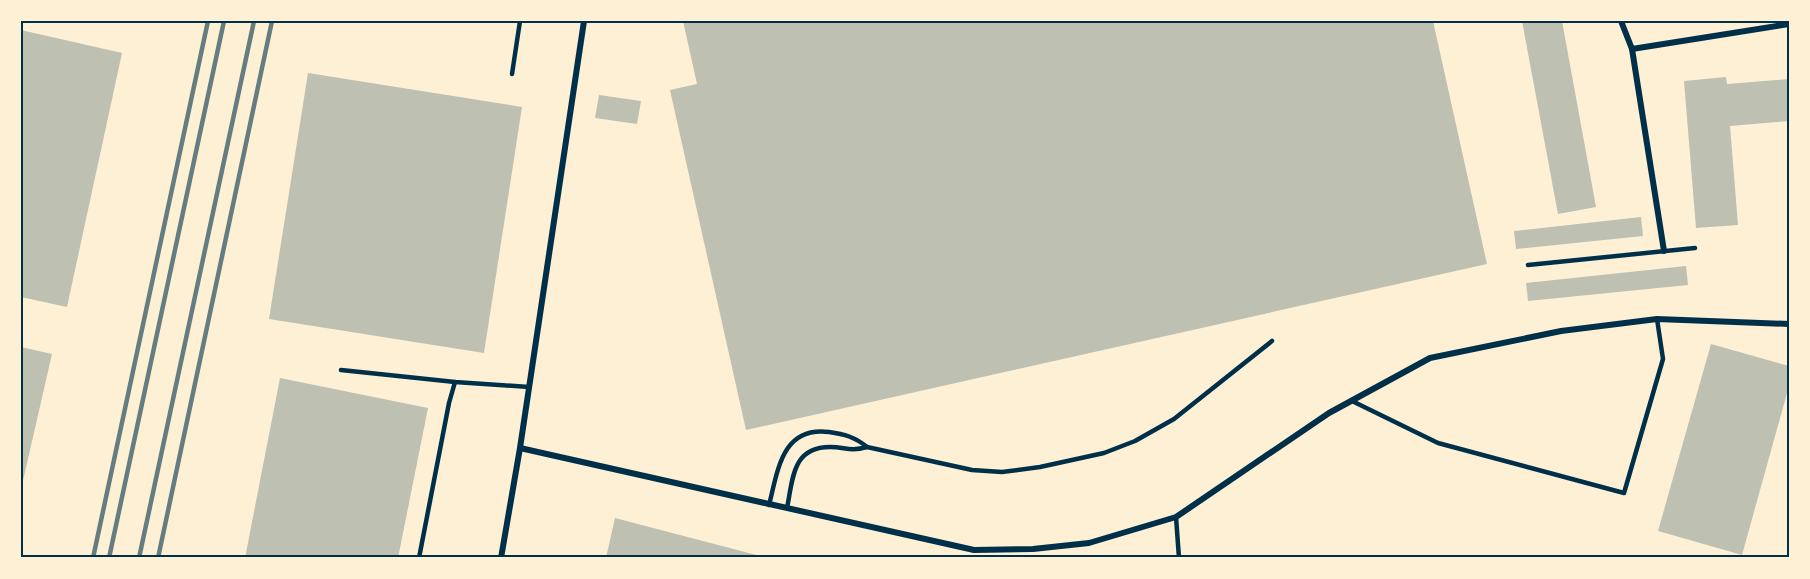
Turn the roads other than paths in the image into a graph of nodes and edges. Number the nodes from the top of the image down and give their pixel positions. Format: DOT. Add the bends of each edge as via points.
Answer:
graph roads {
  1 [pos="520,21"];
  2 [pos="584,21"];
  3 [pos="1621,21"];
  4 [pos="1789,24"];
  5 [pos="1632,50"];
  6 [pos="512,74"];
  7 [pos="1695,248"];
  8 [pos="1664,251"];
  9 [pos="1528,265"];
  10 [pos="1657,319"];
  11 [pos="1789,324"];
  12 [pos="1272,341"];
  13 [pos="341,370"];
  14 [pos="455,382"];
  15 [pos="529,387"];
  16 [pos="1352,400"];
  17 [pos="867,447"];
  18 [pos="520,448"];
  19 [pos="769,504"];
  20 [pos="787,508"];
  21 [pos="1176,517"];
  22 [pos="418,558"];
  23 [pos="501,558"];
  24 [pos="1179,558"];
  1 -- 6 [label="lane"];
  2 -- 15 [label="street"];
  3 -- 5 [label="street"];
  4 -- 5 [label="street"];
  5 -- 8 [label="street"];
  7 -- 8 [label="lane"];
  8 -- 9 [label="lane"];
  10 -- 11 [label="street"];
  10 -- 16 [label="street" via="1561,331 1430,358"];
  10 -- 16 [label="lane" via="1663,359 1624,492 1438,443"];
  12 -- 17 [label="lane" via="1174,419 1104,453 1002,472 972,470"];
  13 -- 14 [label="lane"];
  14 -- 15 [label="lane"];
  14 -- 22 [label="lane"];
  15 -- 18 [label="street"];
  16 -- 21 [label="street"];
  17 -- 19 [label="lane" via="857,439 830,432 796,439 780,460"];
  17 -- 20 [label="lane" via="808,451 795,470"];
  18 -- 19 [label="street"];
  18 -- 23 [label="street"];
  19 -- 20 [label="street"];
  20 -- 21 [label="street" via="974,550 1089,543"];
  21 -- 24 [label="lane"];
}
